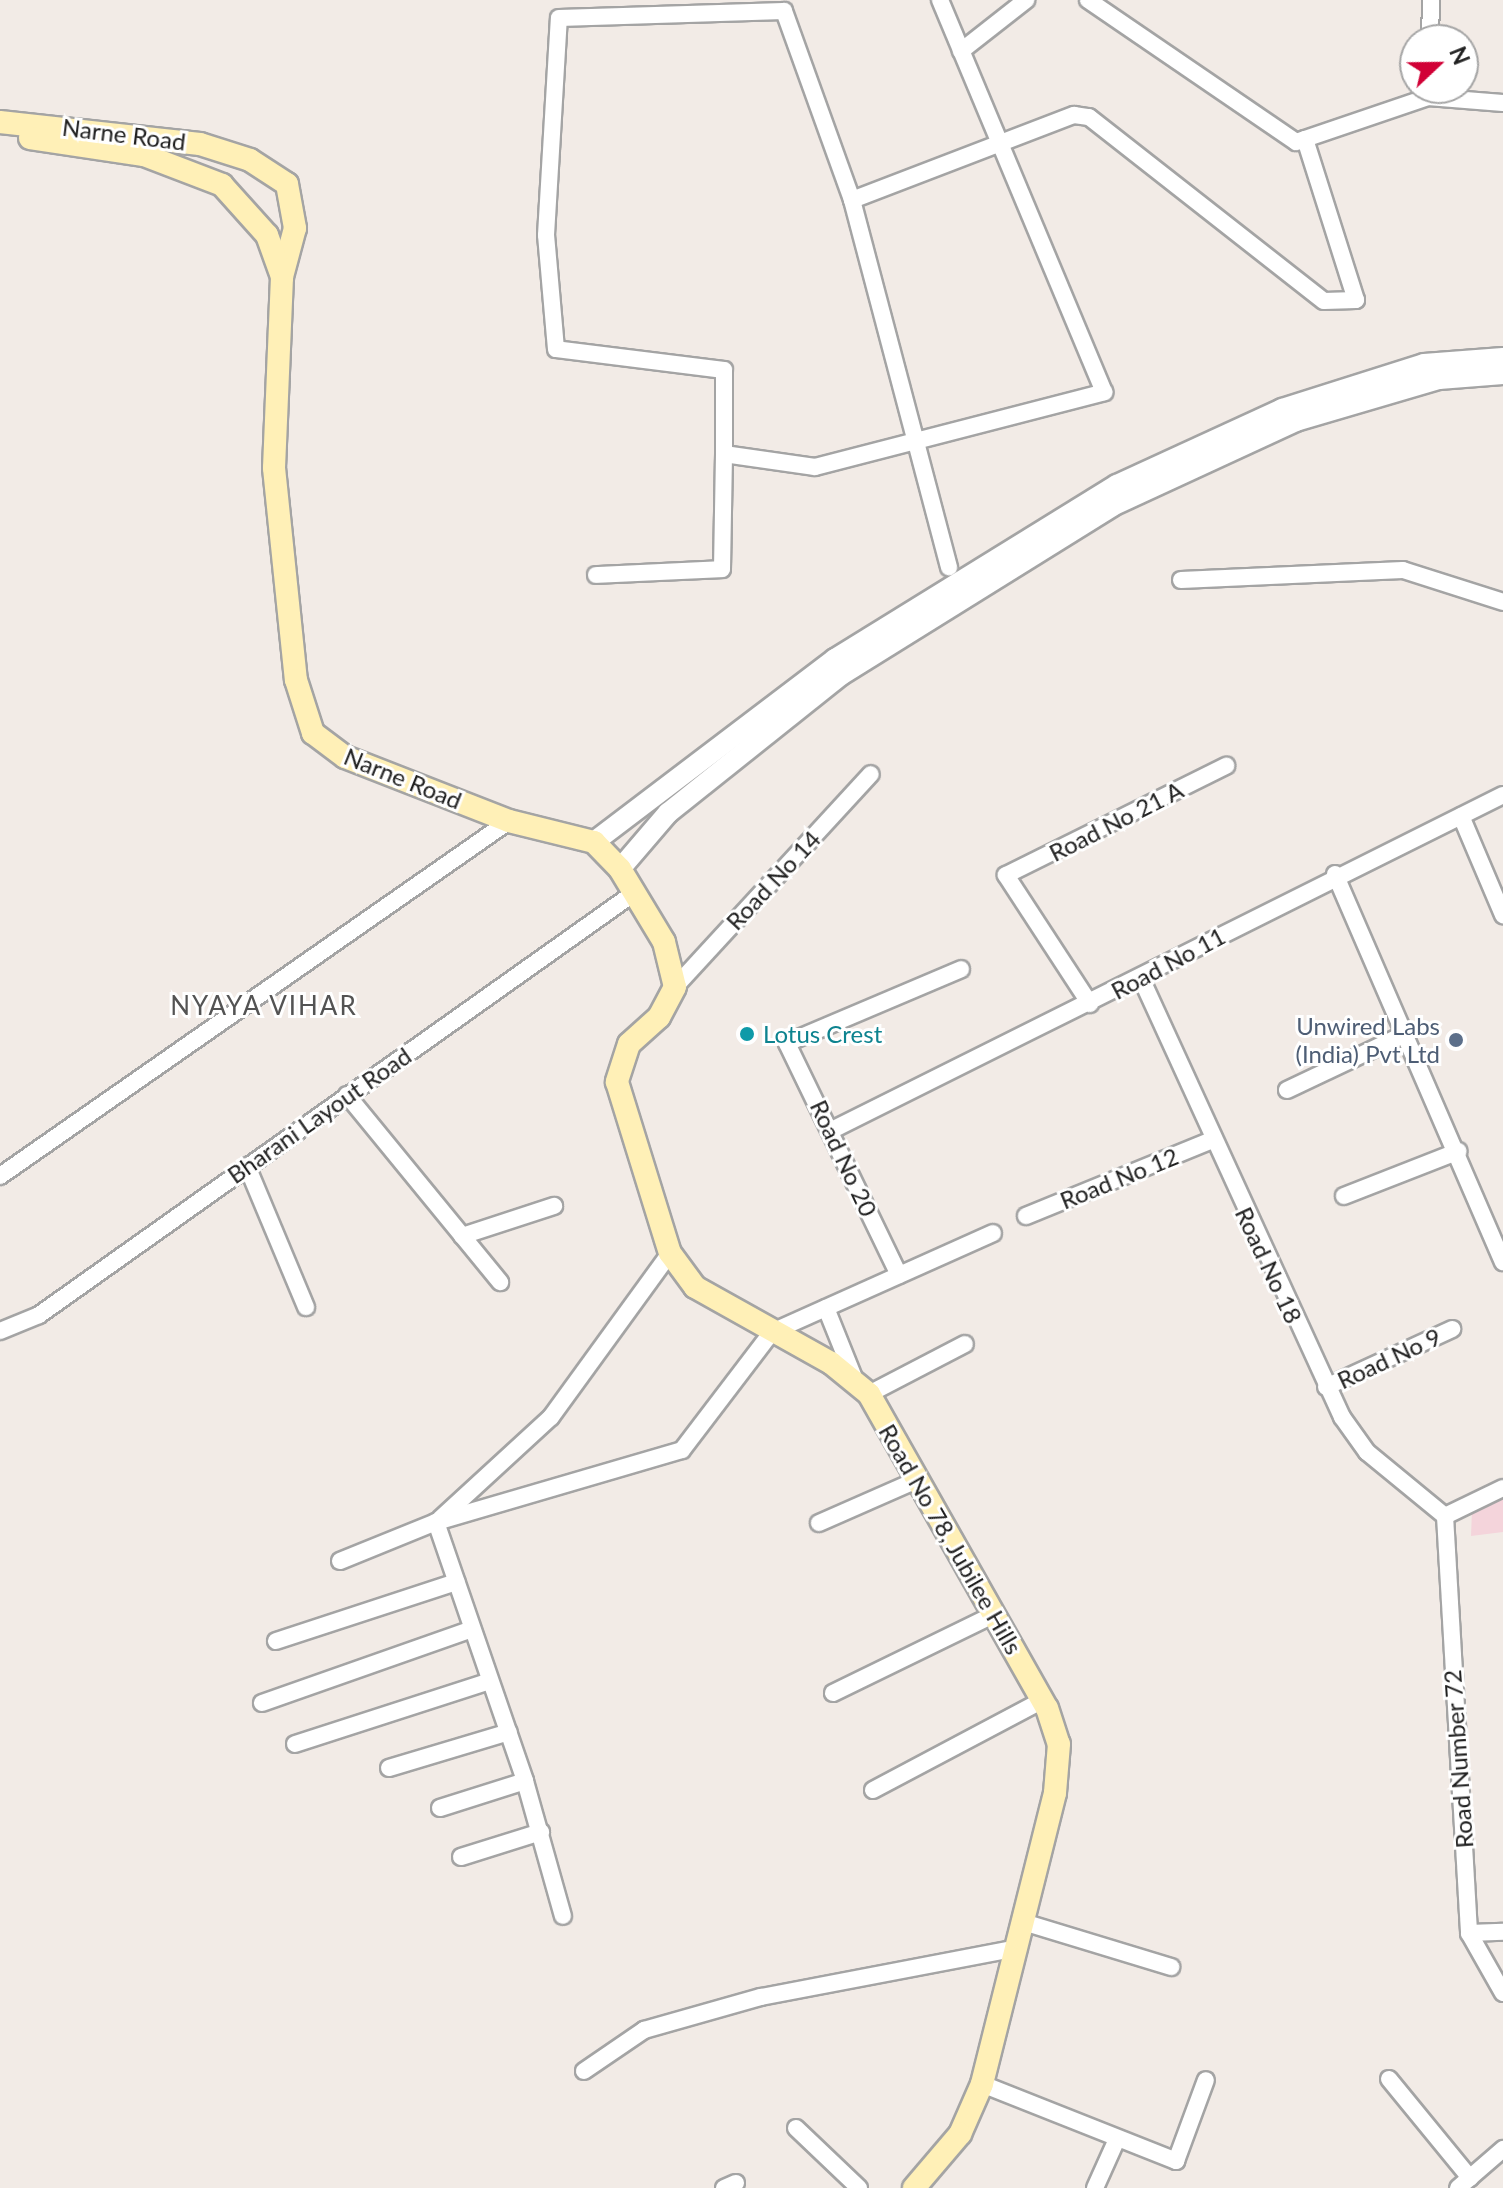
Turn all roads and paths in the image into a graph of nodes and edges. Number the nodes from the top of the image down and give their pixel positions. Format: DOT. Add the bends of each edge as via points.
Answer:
graph roads {
  1 [pos="940,0"];
  2 [pos="1026,0"];
  3 [pos="1088,0"];
  4 [pos="1431,0"];
  5 [pos="1430,24"];
  6 [pos="961,51"];
  7 [pos="1479,99"];
  8 [pos="1399,103"];
  9 [pos="1503,103"];
  10 [pos="0,122"];
  11 [pos="0,136"];
  12 [pos="1305,139"];
  13 [pos="998,146"];
  14 [pos="852,200"];
  15 [pos="282,277"];
  16 [pos="1503,358"];
  17 [pos="1503,374"];
  18 [pos="916,440"];
  19 [pos="724,454"];
  20 [pos="949,567"];
  21 [pos="596,575"];
  22 [pos="1181,580"];
  23 [pos="1503,602"];
  24 [pos="1226,766"];
  25 [pos="871,774"];
  26 [pos="1503,795"];
  27 [pos="1461,816"];
  28 [pos="509,821"];
  29 [pos="594,842"];
  30 [pos="620,869"];
  31 [pos="1335,874"];
  32 [pos="634,893"];
  33 [pos="1503,915"];
  34 [pos="961,969"];
  35 [pos="1141,978"];
  36 [pos="675,987"];
  37 [pos="1090,1004"];
  38 [pos="1407,1033"];
  39 [pos="1287,1090"];
  40 [pos="347,1095"];
  41 [pos="832,1130"];
  42 [pos="1212,1140"];
  43 [pos="1459,1151"];
  44 [pos="247,1166"];
  45 [pos="0,1176"];
  46 [pos="1344,1196"];
  47 [pos="554,1206"];
  48 [pos="1026,1216"];
  49 [pos="993,1233"];
  50 [pos="462,1236"];
  51 [pos="670,1253"];
  52 [pos="1503,1262"];
  53 [pos="899,1275"];
  54 [pos="500,1282"];
  55 [pos="306,1307"];
  56 [pos="826,1308"];
  57 [pos="1452,1329"];
  58 [pos="0,1331"];
  59 [pos="772,1332"];
  60 [pos="965,1344"];
  61 [pos="1326,1387"];
  62 [pos="863,1389"];
  63 [pos="917,1480"];
  64 [pos="1503,1488"];
  65 [pos="1445,1516"];
  66 [pos="436,1522"];
  67 [pos="819,1523"];
  68 [pos="340,1561"];
  69 [pos="457,1582"];
  70 [pos="993,1615"];
  71 [pos="472,1629"];
  72 [pos="276,1641"];
  73 [pos="490,1681"];
  74 [pos="833,1693"];
  75 [pos="1043,1700"];
  76 [pos="262,1703"];
  77 [pos="509,1732"];
  78 [pos="295,1744"];
  79 [pos="389,1768"];
  80 [pos="525,1781"];
  81 [pos="873,1790"];
  82 [pos="440,1808"];
  83 [pos="541,1832"];
  84 [pos="461,1857"];
  85 [pos="563,1916"];
  86 [pos="1023,1922"];
  87 [pos="1503,1932"];
  88 [pos="1469,1933"];
  89 [pos="1018,1948"];
  90 [pos="1171,1967"];
  91 [pos="1503,1993"];
  92 [pos="584,2071"];
  93 [pos="1389,2079"];
  94 [pos="1206,2080"];
  95 [pos="982,2084"];
  96 [pos="796,2128"];
  97 [pos="1117,2139"];
  98 [pos="1503,2149"];
  99 [pos="1464,2183"];
  100 [pos="859,2188"];
  101 [pos="914,2188"];
  102 [pos="1095,2188"];
  1 -- 6 [label="street"];
  2 -- 6 [label="street"];
  3 -- 12 [label="street" via="1296,142"];
  4 -- 5 [label="street"];
  6 -- 13 [label="street"];
  7 -- 9 [label="street"];
  8 -- 12 [label="street"];
  10 -- 15 [label="main road, Narne Road" via="151,134 269,170 296,204"];
  11 -- 15 [label="main road, Narne Road" via="144,155 198,173 254,217"];
  12 -- 13 [label="street" via="1356,300 1324,301 1089,117 1074,115"];
  13 -- 14 [label="street"];
  13 -- 18 [label="street" via="1104,392"];
  14 -- 18 [label="street"];
  14 -- 19 [label="street" via="784,11 559,18 546,235 556,349 724,370"];
  15 -- 28 [label="main road, Narne Road" via="274,468 280,571 303,714 313,733 345,757"];
  16 -- 29 [label="street" via="1424,364 1246,422 1152,466 835,659"];
  17 -- 30 [label="street" via="1439,379 1296,421 1112,506 830,683 668,813"];
  18 -- 19 [label="street" via="815,467"];
  18 -- 20 [label="street"];
  19 -- 21 [label="street" via="722,569"];
  22 -- 23 [label="street" via="1403,570"];
  24 -- 37 [label="street, Road No 21 A" via="1006,875"];
  25 -- 36 [label="street, Road No 14"];
  26 -- 27 [label="street, Road No 11"];
  27 -- 31 [label="street, Road No 11"];
  27 -- 33 [label="street"];
  28 -- 29 [label="main road, Narne Road"];
  28 -- 45 [label="street"];
  29 -- 30 [label="main road"];
  30 -- 32 [label="main road"];
  31 -- 35 [label="street, Road No 11"];
  31 -- 38 [label="street"];
  32 -- 36 [label="main road" via="664,942"];
  32 -- 40 [label="street, Bharani Layout Road"];
  34 -- 41 [label="street, Road No 20" via="787,1043"];
  35 -- 37 [label="street, Road No 11"];
  35 -- 42 [label="street, Road No 18"];
  36 -- 51 [label="main road, Road No 78, Jubilee Hills" via="659,1017 629,1044 617,1082"];
  37 -- 41 [label="street, Road No 11"];
  38 -- 39 [label="street"];
  38 -- 43 [label="street"];
  40 -- 44 [label="street, Bharani Layout Road"];
  40 -- 50 [label="street"];
  41 -- 53 [label="street, Road No 20"];
  42 -- 48 [label="street, Road No 12"];
  42 -- 61 [label="street, Road No 18"];
  43 -- 46 [label="street"];
  43 -- 52 [label="street"];
  44 -- 55 [label="street"];
  44 -- 58 [label="street, Bharani Layout Road" via="39,1315"];
  47 -- 50 [label="street"];
  49 -- 53 [label="street"];
  50 -- 54 [label="street"];
  51 -- 59 [label="main road, Road No 78, Jubilee Hills" via="695,1287"];
  51 -- 66 [label="street" via="551,1417"];
  53 -- 56 [label="street"];
  56 -- 59 [label="street"];
  56 -- 62 [label="street"];
  57 -- 61 [label="street, Road No 9"];
  59 -- 62 [label="main road, Road No 78, Jubilee Hills"];
  59 -- 66 [label="street" via="682,1450"];
  60 -- 62 [label="street"];
  61 -- 65 [label="street, Road No 18" via="1367,1452"];
  62 -- 63 [label="main road, Road No 78, Jubilee Hills"];
  63 -- 67 [label="street"];
  63 -- 70 [label="main road, Road No 78, Jubilee Hills"];
  64 -- 65 [label="street"];
  65 -- 88 [label="street, Road Number 72"];
  66 -- 68 [label="street"];
  66 -- 69 [label="street"];
  69 -- 71 [label="street"];
  69 -- 72 [label="street"];
  70 -- 74 [label="street"];
  70 -- 75 [label="main road, Road No 78, Jubilee Hills"];
  71 -- 73 [label="street"];
  71 -- 76 [label="street"];
  73 -- 77 [label="street"];
  73 -- 78 [label="street"];
  75 -- 81 [label="street"];
  75 -- 86 [label="main road, Road No 78, Jubilee Hills" via="1059,1744"];
  77 -- 79 [label="street"];
  77 -- 80 [label="street"];
  80 -- 82 [label="street"];
  80 -- 83 [label="street"];
  83 -- 84 [label="street"];
  83 -- 85 [label="street"];
  86 -- 89 [label="main road, Road No 78, Jubilee Hills"];
  86 -- 90 [label="street"];
  87 -- 88 [label="street"];
  88 -- 91 [label="street, Road Number 72"];
  89 -- 92 [label="street" via="761,1997 659,2026"];
  89 -- 95 [label="main road, Road No 78, Jubilee Hills"];
  93 -- 99 [label="street"];
  94 -- 97 [label="street" via="1176,2161"];
  95 -- 97 [label="street"];
  95 -- 101 [label="main road, Road No 78, Jubilee Hills" via="960,2134"];
  96 -- 100 [label="street"];
  97 -- 102 [label="street"];
  98 -- 99 [label="street"];
}
